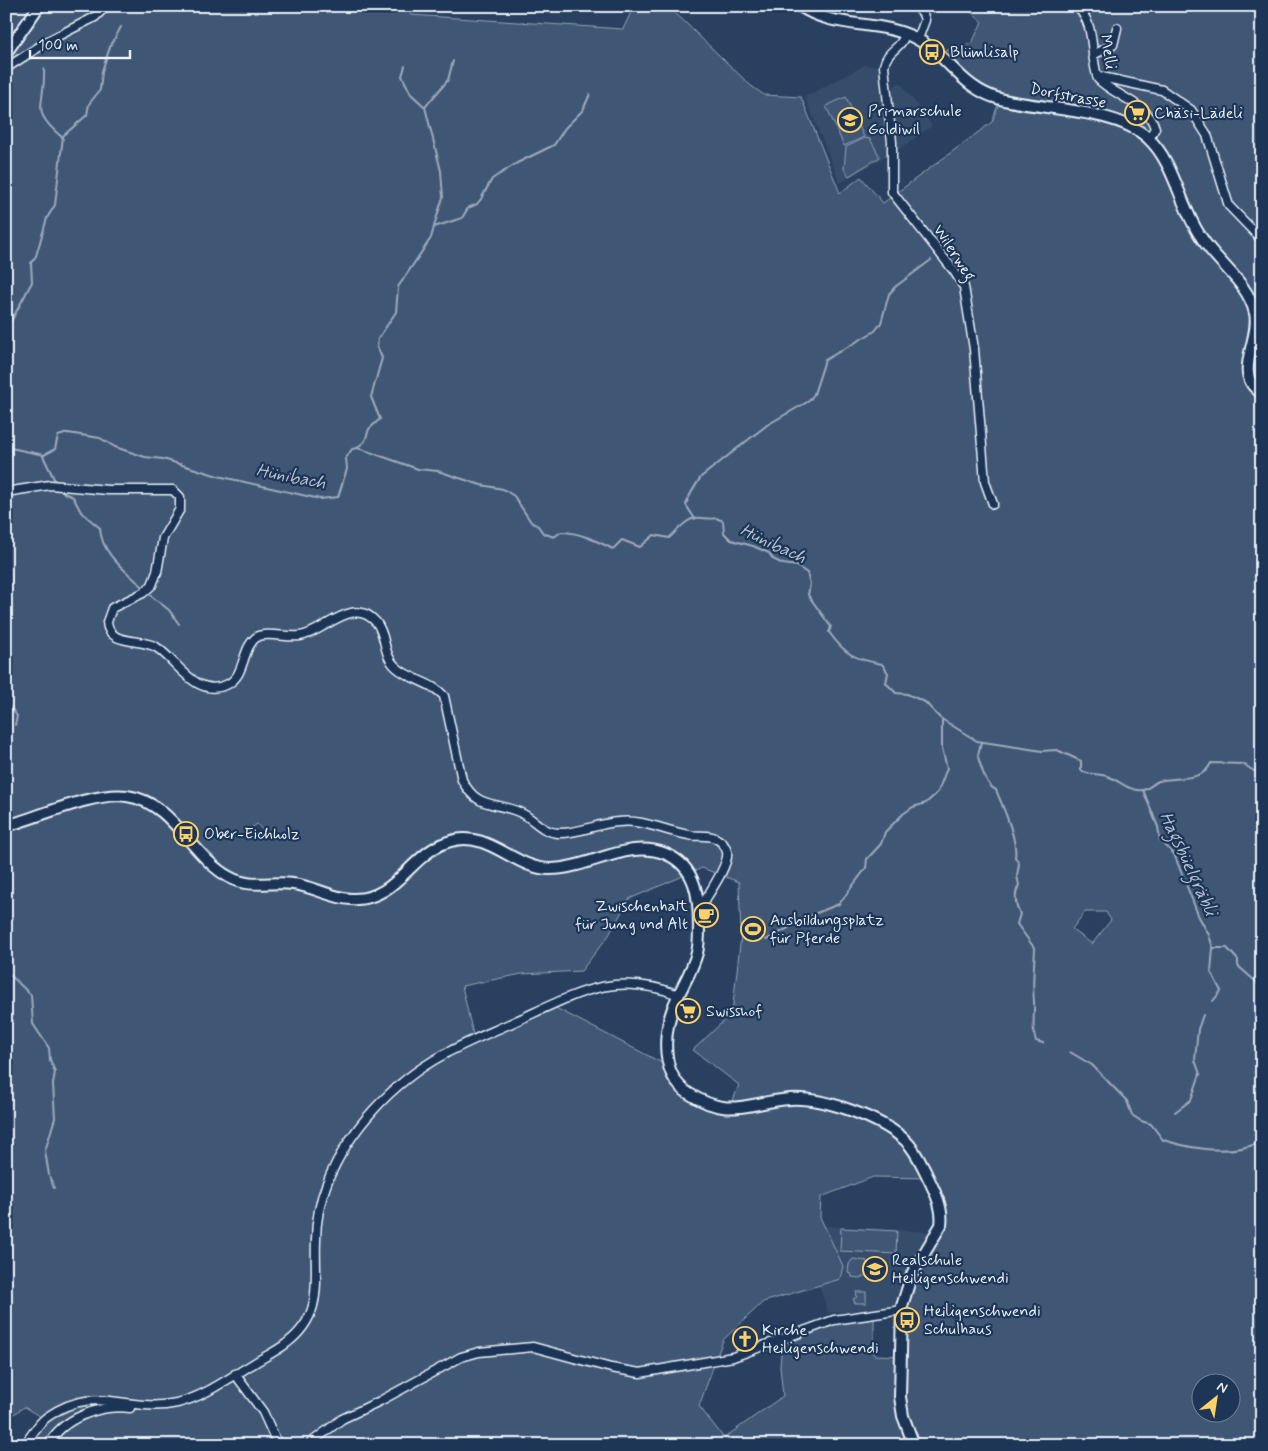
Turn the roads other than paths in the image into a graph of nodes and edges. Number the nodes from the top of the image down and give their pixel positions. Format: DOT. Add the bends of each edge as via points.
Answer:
graph roads {
  1 [pos="39,6"];
  2 [pos="106,6"];
  3 [pos="800,6"];
  4 [pos="916,6"];
  5 [pos="1076,6"];
  6 [pos="1117,28"];
  7 [pos="905,34"];
  8 [pos="918,39"];
  9 [pos="6,53"];
  10 [pos="1093,56"];
  11 [pos="6,68"];
  12 [pos="1096,76"];
  13 [pos="1149,140"];
  14 [pos="1262,240"];
  15 [pos="1262,393"];
  16 [pos="6,492"];
  17 [pos="993,504"];
  18 [pos="6,826"];
  19 [pos="699,910"];
  20 [pos="679,995"];
  21 [pos="902,1310"];
  22 [pos="235,1374"];
  23 [pos="142,1405"];
  24 [pos="36,1430"];
  25 [pos="24,1445"];
  26 [pos="31,1445"];
  27 [pos="48,1445"];
  28 [pos="278,1445"];
  29 [pos="308,1445"];
  30 [pos="914,1445"];
  1 -- 9 [label="street"];
  2 -- 11 [label="street" via="95,17 48,41"];
  3 -- 7 [label="street, Dorfstrasse" via="825,18"];
  4 -- 8 [label="street" via="925,20"];
  5 -- 10 [label="street, Melli" via="1088,19"];
  6 -- 10 [label="street" via="1113,45"];
  7 -- 8 [label="street, Dorfstrasse"];
  7 -- 17 [label="street, Wilerweg" via="904,40 885,57 884,66 892,142 892,192 964,287 974,349 984,482"];
  8 -- 13 [label="street, Dorfstrasse" via="967,83 989,95 1117,121 1134,128"];
  10 -- 12 [label="street, Melli"];
  12 -- 13 [label="street, Melli" via="1111,91 1148,116 1155,128"];
  12 -- 14 [label="street" via="1162,90 1191,110 1207,135 1229,206"];
  13 -- 15 [label="street, Dorfstrasse" via="1162,158 1201,237 1249,298 1256,329 1248,376 1253,387"];
  16 -- 19 [label="street" via="50,485 108,490 173,490 180,497 180,509 163,538 155,581 143,594 112,608 107,626 112,635 154,646 193,681 215,687 236,678 250,643 258,636 299,636 343,614 369,616 379,626 387,653 395,666 444,696 462,780 481,802 520,812 551,832 575,832 618,822 637,822 682,834 714,837 723,844 727,852 725,865"];
  18 -- 19 [label="street" via="100,797 132,796 159,810 203,856 230,878 251,885 294,884 348,899 365,898 386,891 433,848 459,839 484,842 544,869 558,869 647,849 668,855 687,870 697,888"];
  19 -- 20 [label="street" via="698,949"];
  20 -- 21 [label="street" via="668,1027 667,1058 676,1082 691,1095 737,1109 788,1100 818,1102 873,1120 895,1132 913,1149 938,1200 942,1221 912,1274"];
  20 -- 22 [label="street" via="649,985 628,983 594,988 472,1040 404,1081 352,1137 328,1182 319,1207 316,1232 318,1276 315,1301 306,1322 289,1342"];
  21 -- 29 [label="street" via="834,1320 733,1357 636,1373 538,1347 479,1352 461,1357 342,1418"];
  21 -- 30 [label="street" via="900,1397"];
  22 -- 23 [label="street" via="187,1400"];
  22 -- 28 [label="street" via="264,1412"];
  23 -- 24 [label="street" via="101,1399 78,1401 46,1418"];
  23 -- 27 [label="street" via="134,1408 115,1406 93,1412 58,1430"];
  24 -- 25 [label="street"];
  24 -- 26 [label="street"];
}
